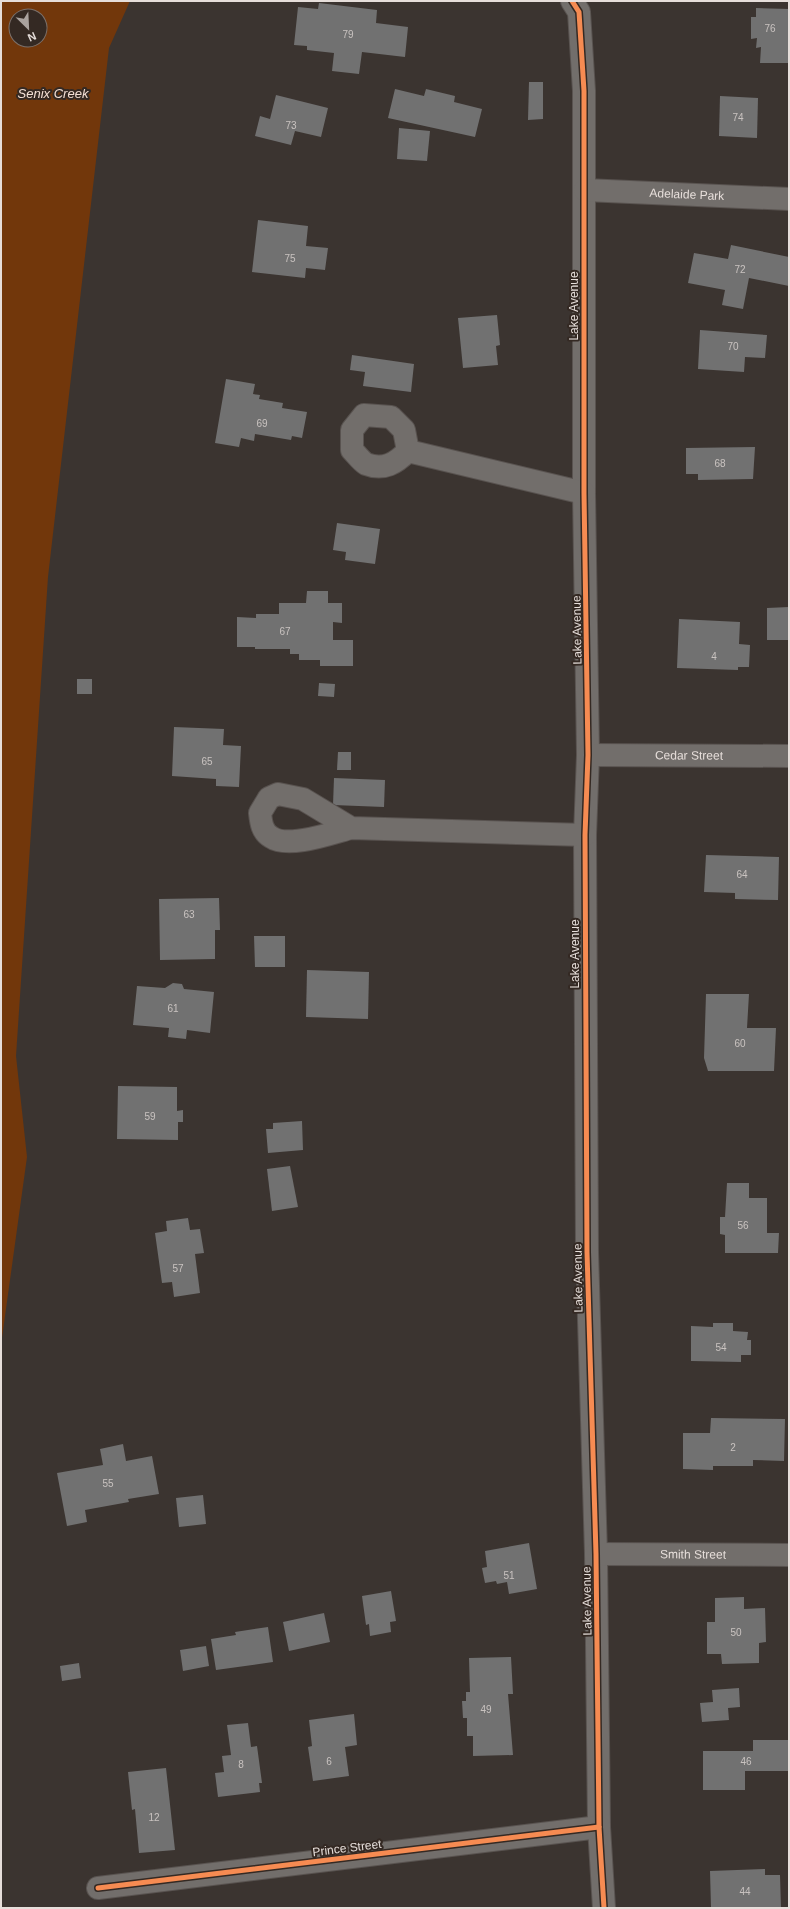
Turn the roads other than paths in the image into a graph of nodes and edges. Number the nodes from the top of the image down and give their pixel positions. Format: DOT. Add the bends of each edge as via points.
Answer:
graph roads {
  1 [pos="572,1"];
  2 [pos="584,190"];
  3 [pos="789,200"];
  4 [pos="408,451"];
  5 [pos="584,493"];
  6 [pos="588,755"];
  7 [pos="789,756"];
  8 [pos="351,828"];
  9 [pos="585,835"];
  10 [pos="596,1554"];
  11 [pos="789,1555"];
  12 [pos="599,1827"];
  13 [pos="98,1888"];
  14 [pos="604,1908"];
  1 -- 2 [label="street, Lake Avenue" via="579,12 584,91"];
  2 -- 3 [label="street, Adelaide Park"];
  2 -- 5 [label="street, Lake Avenue"];
  4 -- 5 [label="street"];
  5 -- 6 [label="street, Lake Avenue"];
  6 -- 7 [label="street, Cedar Street"];
  6 -- 9 [label="street, Lake Avenue"];
  8 -- 9 [label="street"];
  9 -- 10 [label="street, Lake Avenue" via="587,1252"];
  10 -- 11 [label="street, Smith Street"];
  10 -- 12 [label="street, Lake Avenue"];
  12 -- 13 [label="street, Prince Street"];
  12 -- 14 [label="street, Lake Avenue"];
}
